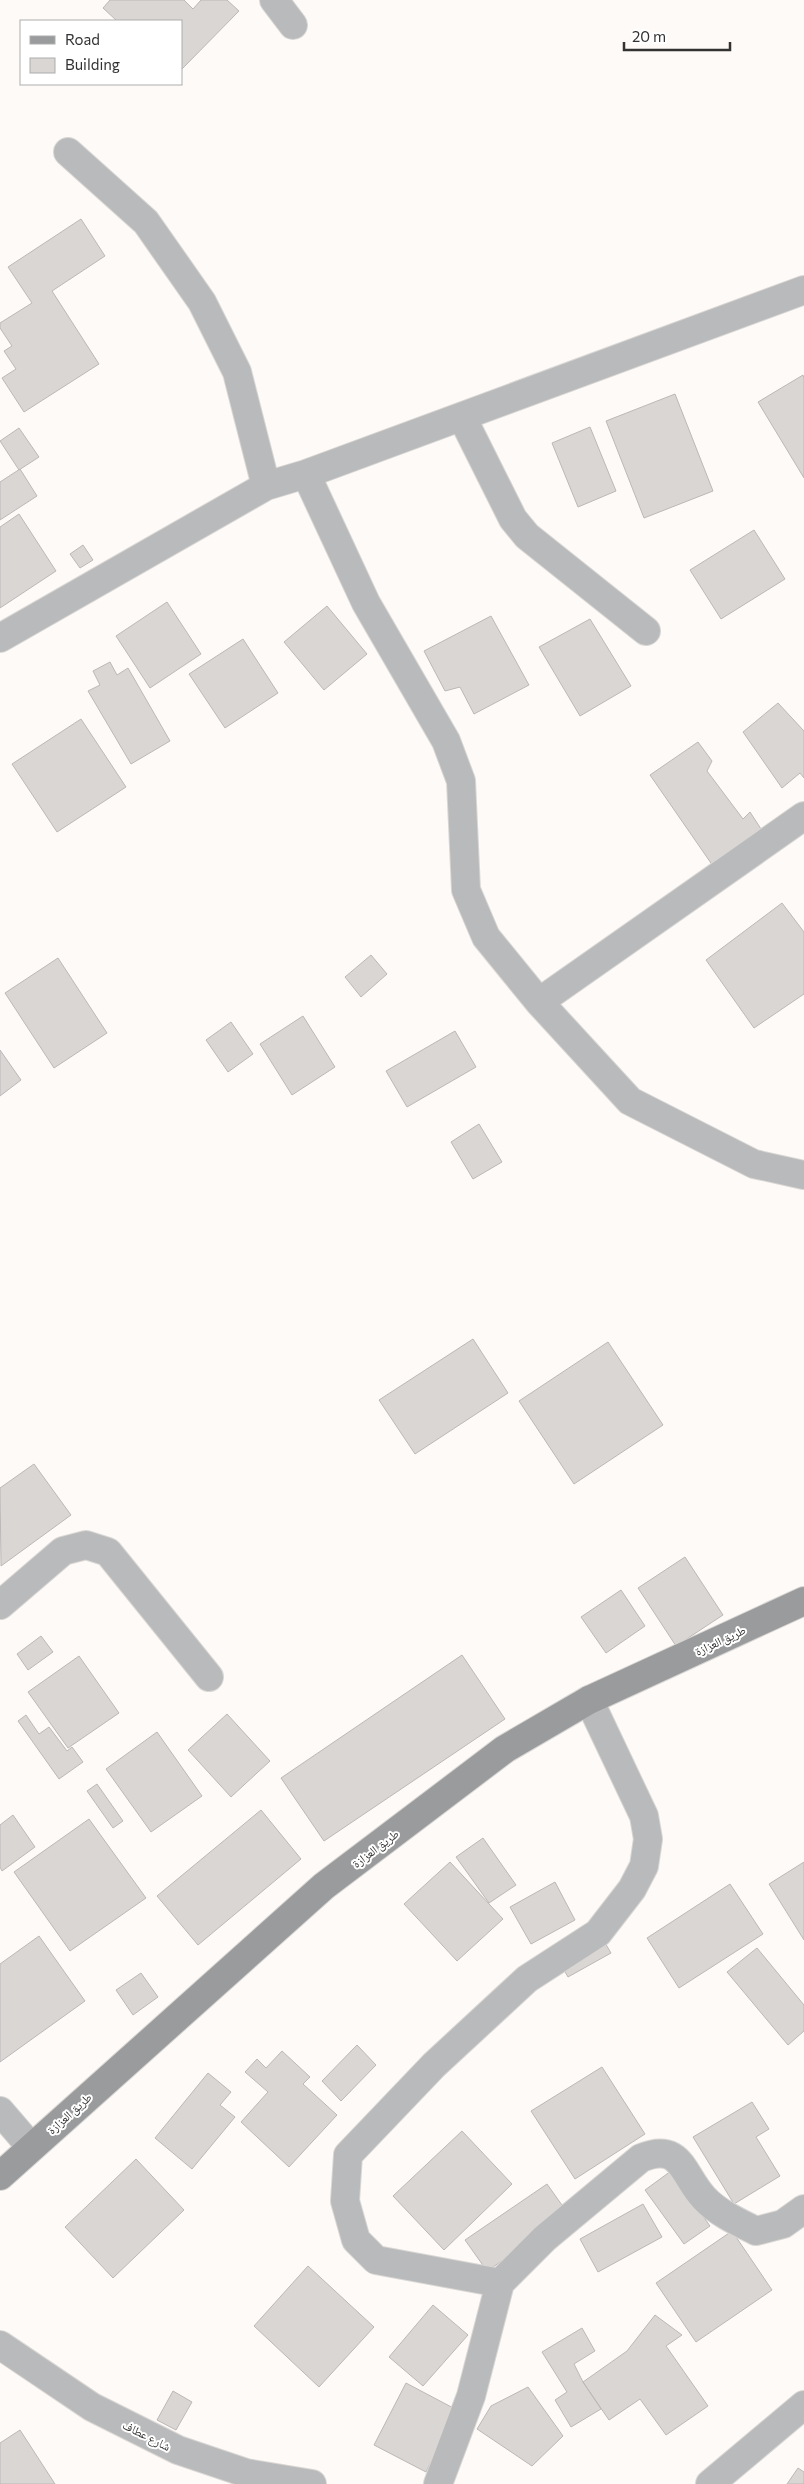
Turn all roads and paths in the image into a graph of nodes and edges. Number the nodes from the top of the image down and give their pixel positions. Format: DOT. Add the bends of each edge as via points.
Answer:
graph roads {
  1 [pos="274,0"];
  2 [pos="293,25"];
  3 [pos="68,152"];
  4 [pos="804,290"];
  5 [pos="462,417"];
  6 [pos="306,474"];
  7 [pos="266,486"];
  8 [pos="646,631"];
  9 [pos="0,638"];
  10 [pos="804,816"];
  11 [pos="539,1002"];
  12 [pos="804,1175"];
  13 [pos="804,1601"];
  14 [pos="0,1605"];
  15 [pos="209,1677"];
  16 [pos="590,1700"];
  17 [pos="0,2110"];
  18 [pos="30,2147"];
  19 [pos="0,2176"];
  20 [pos="804,2209"];
  21 [pos="500,2283"];
  22 [pos="0,2345"];
  23 [pos="804,2405"];
  24 [pos="312,2484"];
  25 [pos="438,2484"];
  26 [pos="710,2484"];
  1 -- 2 [label="street"];
  3 -- 7 [label="street" via="146,222 202,302 237,372"];
  4 -- 5 [label="street"];
  5 -- 6 [label="street"];
  5 -- 8 [label="street" via="513,519 527,536"];
  6 -- 7 [label="street"];
  6 -- 11 [label="street" via="366,602 446,741 461,782 466,890 486,937"];
  7 -- 9 [label="street"];
  10 -- 11 [label="street"];
  11 -- 12 [label="street" via="630,1101 754,1164"];
  13 -- 16 [label="street, طريق العزازة"];
  14 -- 15 [label="street" via="63,1551 86,1545 108,1552"];
  16 -- 18 [label="street, طريق العزازة" via="505,1749 324,1886"];
  16 -- 21 [label="street" via="644,1816 648,1840 644,1866 632,1889 598,1933 527,1979 434,2065 348,2155 345,2201 356,2240 376,2260"];
  17 -- 18 [label="street"];
  18 -- 19 [label="street, طريق العزازة"];
  20 -- 21 [label="street" via="783,2224 756,2231 729,2217 704,2198 683,2166 670,2154 656,2152 641,2158 545,2238"];
  21 -- 25 [label="street" via="471,2396"];
  22 -- 24 [label="street, شارع عطاف" via="92,2407 178,2450 246,2473"];
  23 -- 26 [label="street"];
}
